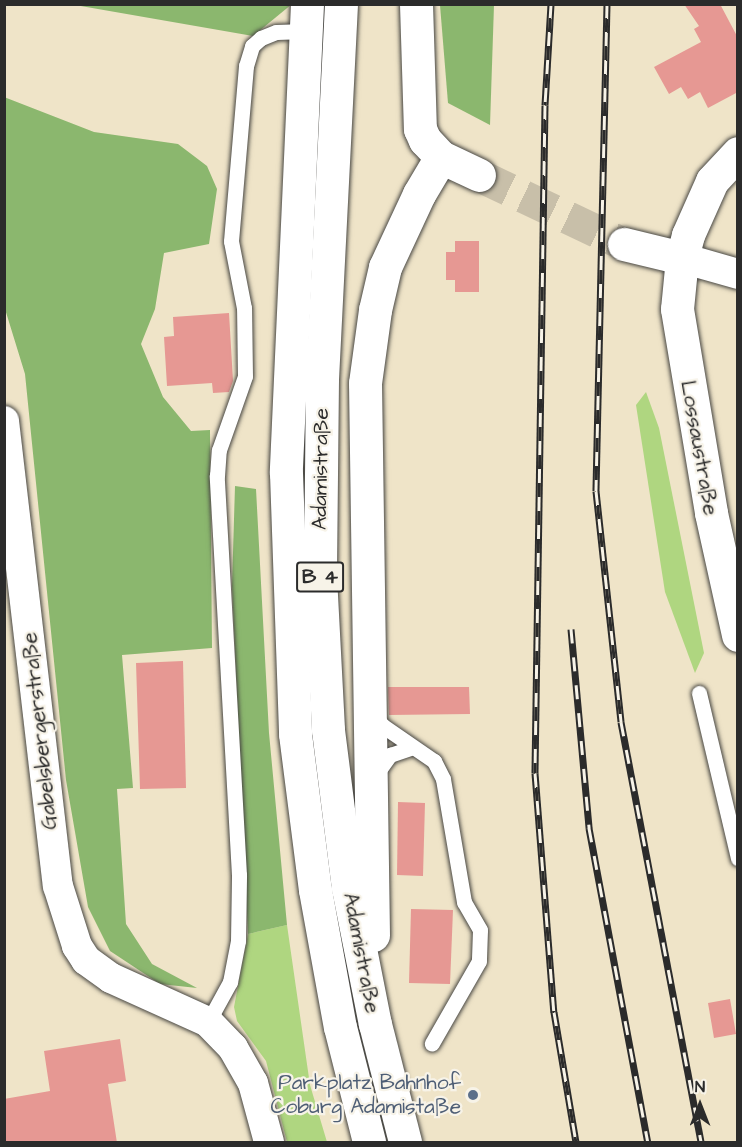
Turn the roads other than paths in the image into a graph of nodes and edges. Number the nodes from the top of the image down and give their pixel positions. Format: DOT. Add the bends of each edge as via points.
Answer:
graph roads {
  1 [pos="341,4"];
  2 [pos="416,4"];
  3 [pos="306,18"];
  4 [pos="738,153"];
  5 [pos="441,157"];
  6 [pos="479,175"];
  7 [pos="624,244"];
  8 [pos="682,258"];
  9 [pos="738,274"];
  10 [pos="4,421"];
  11 [pos="738,635"];
  12 [pos="699,693"];
  13 [pos="367,708"];
  14 [pos="413,747"];
  15 [pos="369,784"];
  16 [pos="738,858"];
  17 [pos="208,1022"];
  18 [pos="375,1024"];
  19 [pos="432,1043"];
  20 [pos="269,1143"];
  21 [pos="369,1143"];
  22 [pos="405,1143"];
  1 -- 18 [label="main road, Adamistraße / B 4" via="322,379 320,576 328,729 348,888"];
  2 -- 5 [label="main road" via="420,129"];
  3 -- 17 [label="lane, Adamistraße" via="261,38 252,46 246,66 231,241 244,308 245,376 219,450 217,476 238,865 238,941 230,982"];
  3 -- 21 [label="main road, Adamistraße / B 4" via="286,473 295,734 315,890 340,1027"];
  4 -- 8 [label="main road, Lossaustraße" via="712,181"];
  5 -- 6 [label="main road"];
  5 -- 13 [label="main road" via="418,194 385,267 365,383"];
  7 -- 8 [label="main road"];
  8 -- 9 [label="street"];
  8 -- 11 [label="main road, Lossaustraße" via="677,309 683,361"];
  10 -- 17 [label="street, Gabelsbergerstraße" via="58,885 77,946 86,960 152,999"];
  12 -- 16 [label="lane"];
  13 -- 14 [label="lane" via="383,726"];
  13 -- 15 [label="main road"];
  14 -- 15 [label="lane" via="390,755"];
  14 -- 19 [label="lane" via="434,760 443,779 464,902 480,930 478,961"];
  15 -- 18 [label="main road"];
  17 -- 20 [label="street" via="246,1065"];
  18 -- 22 [label="main road, Adamistraße / B 4"];
}
